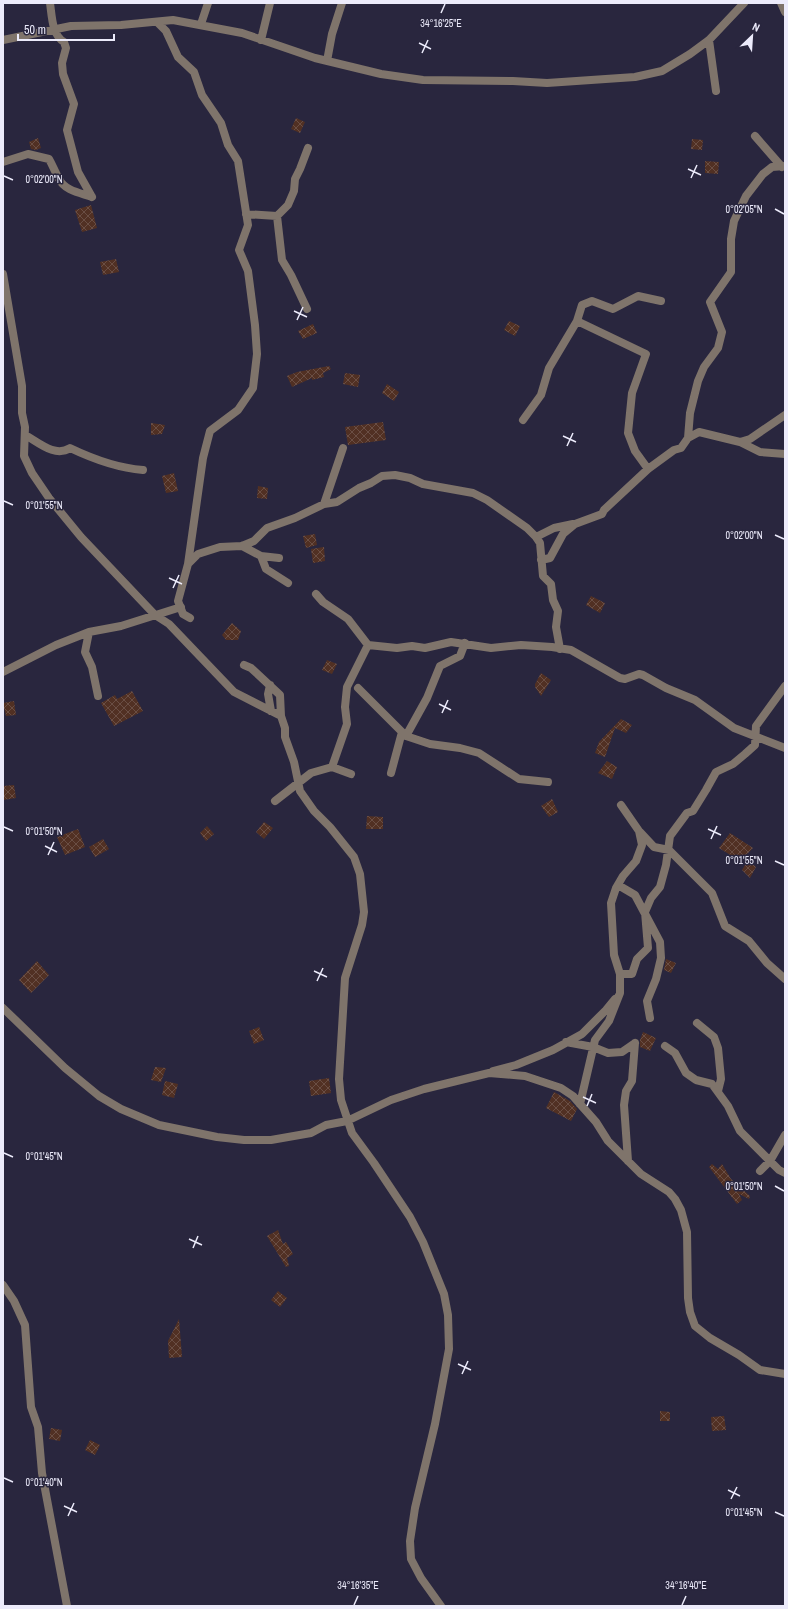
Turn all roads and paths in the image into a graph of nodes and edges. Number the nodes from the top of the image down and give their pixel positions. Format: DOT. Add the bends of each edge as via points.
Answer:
graph roads {
  1 [pos="50,3"];
  2 [pos="208,3"];
  3 [pos="270,3"];
  4 [pos="342,3"];
  5 [pos="744,3"];
  6 [pos="781,3"];
  7 [pos="785,12"];
  8 [pos="157,22"];
  9 [pos="201,24"];
  10 [pos="54,29"];
  11 [pos="3,40"];
  12 [pos="261,40"];
  13 [pos="709,40"];
  14 [pos="327,61"];
  15 [pos="716,91"];
  16 [pos="755,136"];
  17 [pos="308,148"];
  18 [pos="3,162"];
  19 [pos="783,166"];
  20 [pos="246,214"];
  21 [pos="277,216"];
  22 [pos="3,274"];
  23 [pos="661,301"];
  24 [pos="307,309"];
  25 [pos="577,321"];
  26 [pos="785,415"];
  27 [pos="523,420"];
  28 [pos="25,434"];
  29 [pos="688,438"];
  30 [pos="740,442"];
  31 [pos="343,448"];
  32 [pos="785,454"];
  33 [pos="648,469"];
  34 [pos="142,470"];
  35 [pos="324,504"];
  36 [pos="575,524"];
  37 [pos="536,537"];
  38 [pos="242,546"];
  39 [pos="261,556"];
  40 [pos="279,558"];
  41 [pos="541,560"];
  42 [pos="188,564"];
  43 [pos="288,583"];
  44 [pos="316,594"];
  45 [pos="181,607"];
  46 [pos="155,615"];
  47 [pos="190,618"];
  48 [pos="89,632"];
  49 [pos="465,643"];
  50 [pos="368,645"];
  51 [pos="560,649"];
  52 [pos="244,665"];
  53 [pos="3,672"];
  54 [pos="270,685"];
  55 [pos="785,686"];
  56 [pos="358,688"];
  57 [pos="98,696"];
  58 [pos="271,711"];
  59 [pos="281,716"];
  60 [pos="404,734"];
  61 [pos="755,736"];
  62 [pos="785,748"];
  63 [pos="332,767"];
  64 [pos="391,773"];
  65 [pos="351,774"];
  66 [pos="298,781"];
  67 [pos="548,782"];
  68 [pos="275,801"];
  69 [pos="621,805"];
  70 [pos="639,831"];
  71 [pos="669,850"];
  72 [pos="618,885"];
  73 [pos="645,912"];
  74 [pos="620,974"];
  75 [pos="785,979"];
  76 [pos="620,993"];
  77 [pos="3,1008"];
  78 [pos="650,1018"];
  79 [pos="697,1023"];
  80 [pos="566,1042"];
  81 [pos="665,1046"];
  82 [pos="593,1047"];
  83 [pos="489,1073"];
  84 [pos="718,1091"];
  85 [pos="580,1104"];
  86 [pos="347,1121"];
  87 [pos="785,1135"];
  88 [pos="628,1161"];
  89 [pos="770,1161"];
  90 [pos="760,1171"];
  91 [pos="785,1173"];
  92 [pos="3,1285"];
  93 [pos="785,1374"];
  94 [pos="67,1606"];
  95 [pos="441,1606"];
  1 -- 10 [label="street"];
  2 -- 9 [label="street"];
  3 -- 12 [label="street"];
  4 -- 14 [label="street"];
  5 -- 13 [label="street"];
  6 -- 7 [label="street"];
  8 -- 9 [label="street" via="173,20"];
  8 -- 10 [label="street"];
  8 -- 20 [label="street" via="166,31 178,57 194,72 202,95 221,123 228,145 238,161"];
  9 -- 12 [label="street"];
  10 -- 11 [label="street"];
  10 -- 18 [label="street" via="66,48 62,63 63,74 74,104 67,130 78,172 92,197 63,186 49,159 28,154"];
  12 -- 14 [label="street"];
  13 -- 14 [label="street" via="662,71 602,80 547,83 423,80 381,74"];
  13 -- 15 [label="street"];
  16 -- 19 [label="street"];
  17 -- 21 [label="street" via="295,179 294,191 288,205"];
  19 -- 29 [label="street" via="772,168 763,174 746,196 734,221 731,272 710,302 722,332 718,348 704,367 698,382 690,413"];
  20 -- 21 [label="street"];
  20 -- 42 [label="street" via="248,225 239,250 248,271 255,325 257,354 253,388 238,410 210,432 203,458"];
  21 -- 24 [label="street" via="282,260"];
  22 -- 28 [label="street" via="22,386"];
  23 -- 25 [label="street" via="638,296 613,309 592,301 582,305"];
  25 -- 27 [label="street" via="550,368 541,395"];
  25 -- 33 [label="street" via="646,354 632,393 628,433 635,451"];
  26 -- 30 [label="street" via="750,439"];
  28 -- 34 [label="street" via="50,450 64,452 70,448 128,469"];
  28 -- 46 [label="street" via="24,456 49,498 81,537"];
  29 -- 30 [label="street" via="699,432"];
  29 -- 33 [label="street" via="681,448 674,450"];
  30 -- 32 [label="street" via="760,452"];
  31 -- 35 [label="street"];
  33 -- 36 [label="street" via="602,514"];
  35 -- 37 [label="street" via="337,502 382,476 395,475 423,484 473,493 487,500"];
  35 -- 38 [label="street" via="267,528 254,541"];
  36 -- 37 [label="street" via="554,528"];
  36 -- 41 [label="street" via="563,534 550,558"];
  37 -- 41 [label="street" via="540,543"];
  38 -- 39 [label="street"];
  38 -- 42 [label="street" via="220,546 198,554"];
  39 -- 40 [label="street"];
  39 -- 43 [label="street" via="266,569"];
  41 -- 51 [label="street" via="543,576 551,584 553,600 558,611 556,626"];
  42 -- 45 [label="street" via="178,601"];
  44 -- 50 [label="street" via="348,619"];
  45 -- 46 [label="street"];
  45 -- 47 [label="street" via="183,614"];
  46 -- 48 [label="street" via="121,626"];
  46 -- 58 [label="street" via="169,624 234,692"];
  48 -- 53 [label="street" via="56,645"];
  48 -- 57 [label="street" via="85,652 92,667"];
  49 -- 50 [label="street" via="452,642 425,648"];
  49 -- 51 [label="street" via="491,648 521,645"];
  49 -- 60 [label="street" via="460,656 440,666 427,698"];
  50 -- 63 [label="street" via="346,687 347,724"];
  51 -- 61 [label="street" via="571,650 620,678 644,675 695,700 734,728"];
  52 -- 54 [label="street"];
  54 -- 58 [label="street" via="268,694"];
  54 -- 59 [label="street" via="280,695"];
  55 -- 61 [label="street" via="756,726"];
  56 -- 60 [label="street"];
  58 -- 59 [label="street"];
  59 -- 66 [label="street"];
  60 -- 64 [label="street"];
  60 -- 67 [label="street" via="430,744 478,753 519,779"];
  61 -- 62 [label="street"];
  61 -- 71 [label="street" via="754,745 746,754 716,772 693,811 687,813 670,836"];
  63 -- 65 [label="street"];
  63 -- 66 [label="street" via="311,773"];
  66 -- 68 [label="street"];
  66 -- 86 [label="street" via="300,791 314,811 354,857 363,892 362,925 345,978 344,992 339,1079"];
  69 -- 70 [label="street"];
  70 -- 71 [label="street" via="654,847"];
  70 -- 72 [label="street" via="642,845 636,861"];
  71 -- 73 [label="street" via="660,887 651,898"];
  71 -- 75 [label="street" via="712,893 725,926 749,941 767,963"];
  72 -- 73 [label="street" via="635,895"];
  72 -- 74 [label="street" via="611,903 611,922 614,955"];
  73 -- 74 [label="street" via="648,948 638,959 632,974"];
  73 -- 78 [label="street" via="660,942 661,958 647,1001"];
  74 -- 76 [label="street"];
  76 -- 80 [label="street" via="582,1034"];
  76 -- 82 [label="street" via="609,1021"];
  77 -- 86 [label="street" via="65,1068 99,1096 121,1109 160,1125 217,1138 271,1140 311,1133 326,1125"];
  79 -- 84 [label="street" via="714,1037 718,1048 721,1079"];
  80 -- 82 [label="street"];
  80 -- 83 [label="street" via="516,1065"];
  81 -- 84 [label="street" via="675,1053 686,1073 696,1080 712,1084"];
  82 -- 85 [label="street"];
  82 -- 88 [label="street" via="608,1053 622,1052 635,1043 632,1082 626,1091 624,1105"];
  83 -- 85 [label="street" via="525,1076 561,1088"];
  83 -- 86 [label="street" via="391,1100"];
  84 -- 89 [label="street" via="740,1131"];
  85 -- 88 [label="street" via="608,1141"];
  86 -- 95 [label="street" via="352,1133 410,1217 444,1294 448,1315 449,1349 410,1541 411,1559"];
  87 -- 89 [label="street"];
  88 -- 93 [label="street" via="641,1174 669,1192 681,1210 687,1232 688,1298 695,1326 760,1370"];
  89 -- 90 [label="street"];
  89 -- 91 [label="street"];
  92 -- 94 [label="street" via="25,1324 31,1407 38,1427 42,1472"];
}
